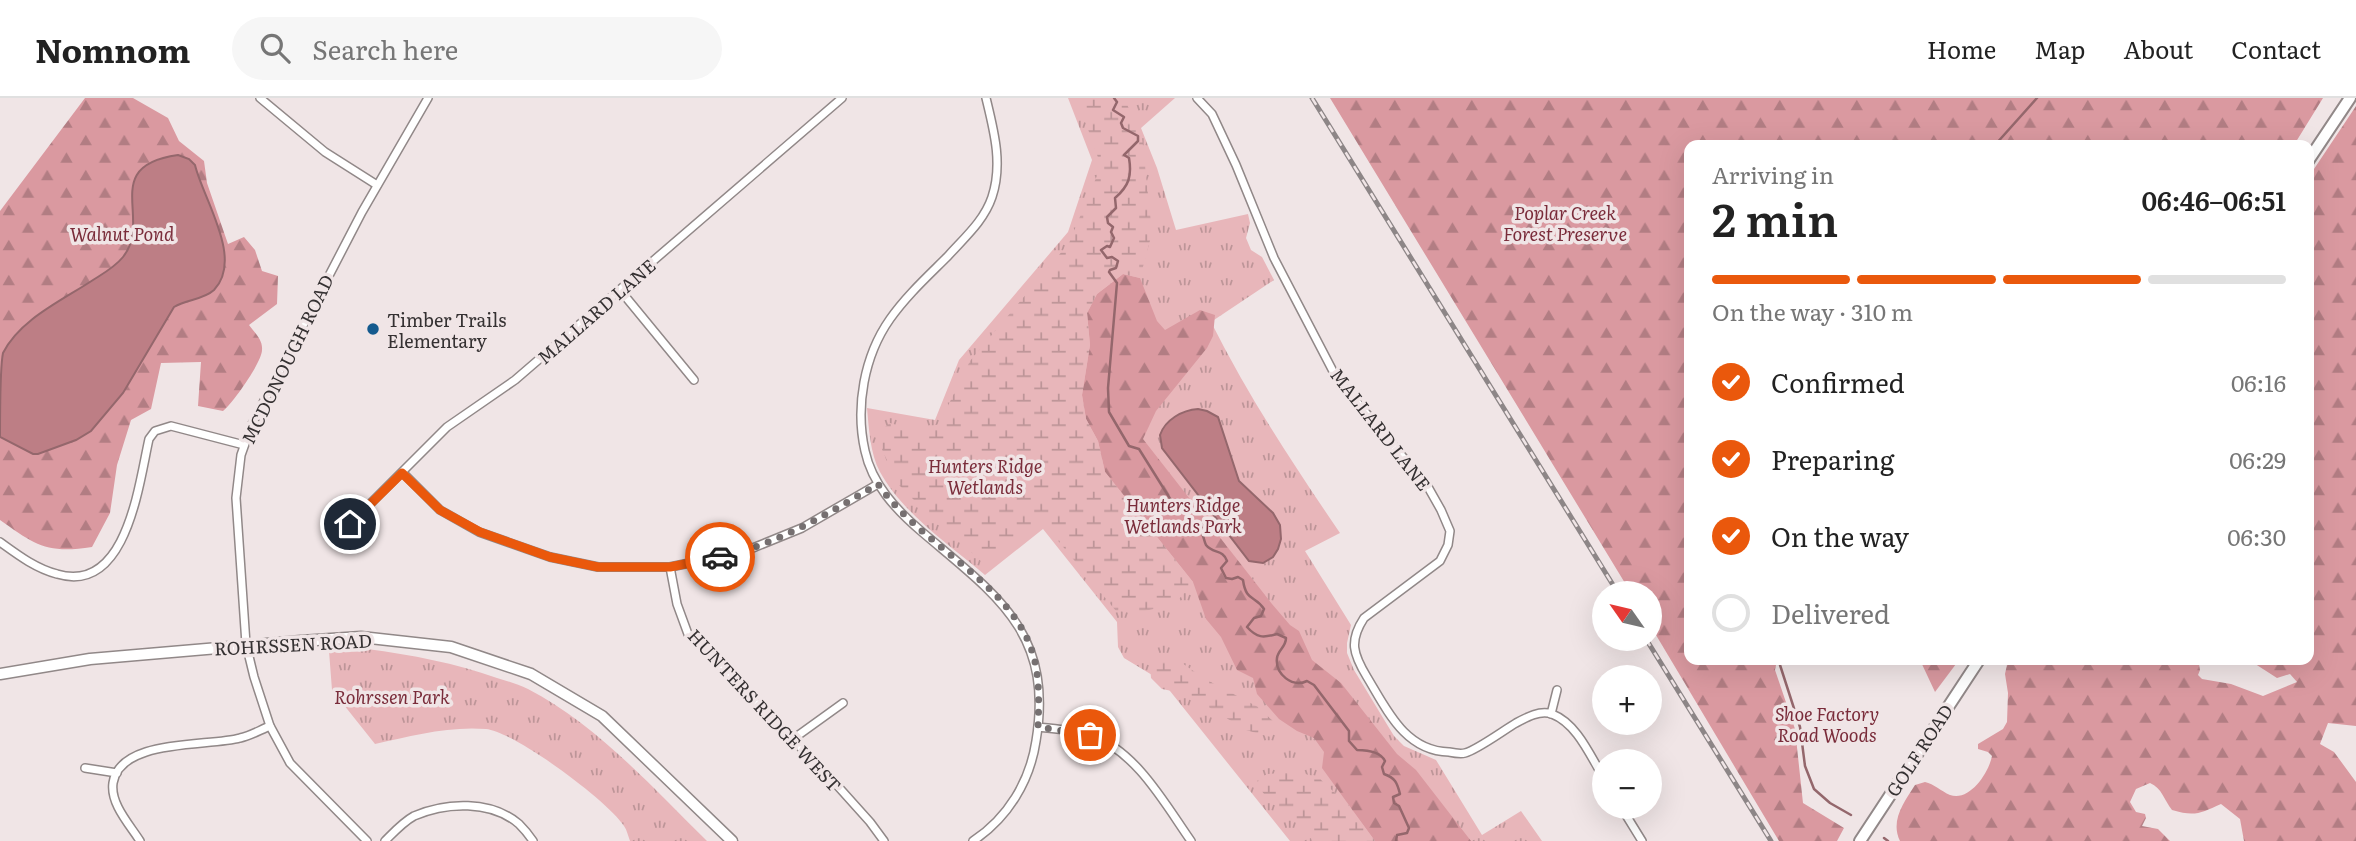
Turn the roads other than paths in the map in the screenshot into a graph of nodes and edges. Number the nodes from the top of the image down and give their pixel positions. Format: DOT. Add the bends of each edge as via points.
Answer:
graph roads {
  1 [pos="260,98"];
  2 [pos="428,98"];
  3 [pos="842,98"];
  4 [pos="986,98"];
  5 [pos="1197,98"];
  6 [pos="2350,98"];
  7 [pos="2314,152"];
  8 [pos="377,185"];
  9 [pos="620,290"];
  10 [pos="694,380"];
  11 [pos="244,445"];
  12 [pos="402,473"];
  13 [pos="878,484"];
  14 [pos="350,524"];
  15 [pos="0,542"];
  16 [pos="670,567"];
  17 [pos="247,644"];
  18 [pos="1976,665"];
  19 [pos="0,674"];
  20 [pos="1558,690"];
  21 [pos="844,703"];
  22 [pos="1551,714"];
  23 [pos="270,726"];
  24 [pos="1038,727"];
  25 [pos="793,739"];
  26 [pos="1592,759"];
  27 [pos="85,768"];
  28 [pos="117,773"];
  29 [pos="1628,819"];
  30 [pos="1862,838"];
  31 [pos="140,841"];
  32 [pos="367,841"];
  33 [pos="385,841"];
  34 [pos="533,841"];
  35 [pos="732,841"];
  36 [pos="884,841"];
  37 [pos="973,841"];
  38 [pos="1191,841"];
  39 [pos="1642,841"];
  1 -- 8 [label="street" via="325,152"];
  2 -- 8 [label="street, MCDONOUGH ROAD"];
  3 -- 9 [label="street, MALLARD LANE"];
  4 -- 13 [label="street" via="998,163 985,214 890,319 865,378 862,434"];
  5 -- 22 [label="street, MALLARD LANE" via="1212,114 1274,258 1336,377 1428,487 1450,531 1440,561 1364,618 1353,643 1358,662 1406,736 1436,752 1465,753 1522,719"];
  6 -- 7 [label="main road"];
  8 -- 11 [label="street, MCDONOUGH ROAD"];
  9 -- 10 [label="street"];
  9 -- 12 [label="street, MALLARD LANE" via="515,380 447,426"];
  11 -- 15 [label="street" via="171,426 155,431 149,439 127,532 119,548 91,572 59,575 33,565"];
  11 -- 17 [label="street, MCDONOUGH ROAD" via="236,498"];
  12 -- 14 [label="street, MALLARD LANE"];
  12 -- 16 [label="street" via="440,510 480,532 550,557 598,567"];
  13 -- 16 [label="street" via="802,528 743,552"];
  13 -- 24 [label="street" via="907,519 987,587 1022,630 1038,677"];
  16 -- 25 [label="street, HUNTERS RIDGE WEST" via="688,634"];
  17 -- 19 [label="street, ROHRSSEN ROAD" via="90,659"];
  17 -- 23 [label="street, MCDONOUGH ROAD"];
  17 -- 35 [label="street, ROHRSSEN ROAD" via="361,637 451,647 531,674 602,716"];
  18 -- 30 [label="main road, GOLF ROAD"];
  20 -- 22 [label="street"];
  21 -- 25 [label="street"];
  22 -- 26 [label="street" via="1574,731"];
  23 -- 28 [label="street" via="240,738 159,748 124,763"];
  23 -- 32 [label="street, MCDONOUGH ROAD" via="290,764"];
  24 -- 37 [label="street" via="1024,784 1008,808"];
  24 -- 38 [label="street" via="1090,735 1121,751 1135,763"];
  25 -- 36 [label="street, HUNTERS RIDGE WEST"];
  27 -- 28 [label="street"];
  28 -- 31 [label="street" via="113,784 117,806"];
  29 -- 39 [label="street"];
  33 -- 34 [label="street" via="412,817 458,804 504,814"];
}
